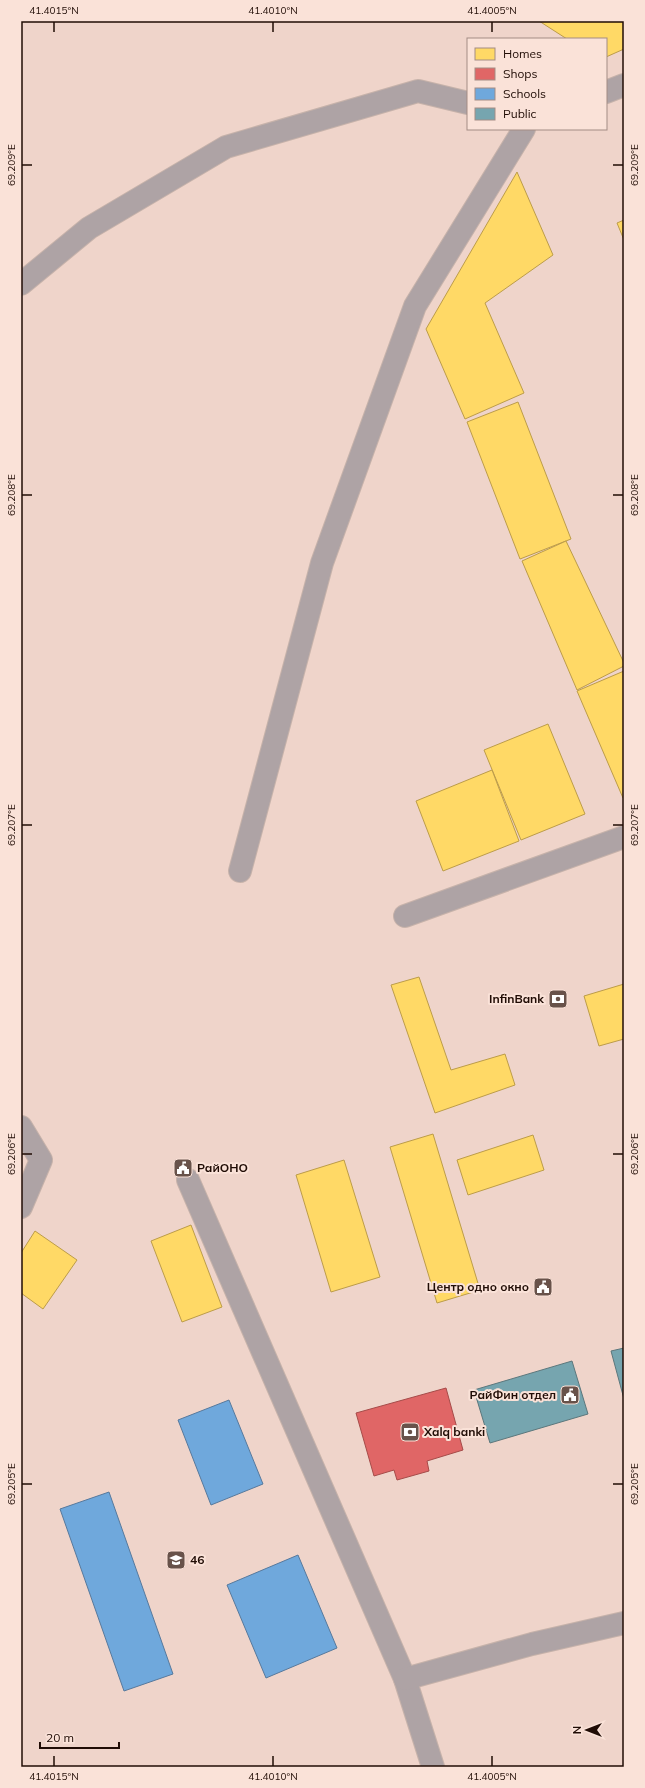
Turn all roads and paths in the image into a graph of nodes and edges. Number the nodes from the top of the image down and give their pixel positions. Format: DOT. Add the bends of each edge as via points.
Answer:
graph roads {
  1 [pos="624,85"];
  2 [pos="607,92"];
  3 [pos="467,103"];
  4 [pos="523,130"];
  5 [pos="21,284"];
  6 [pos="624,837"];
  7 [pos="240,871"];
  8 [pos="406,916"];
  9 [pos="21,1127"];
  10 [pos="188,1180"];
  11 [pos="21,1207"];
  12 [pos="624,1623"];
  13 [pos="405,1679"];
  14 [pos="433,1767"];
  1 -- 2 [label="street"];
  3 -- 5 [label="street" via="418,91 226,147 89,228"];
  4 -- 7 [label="street" via="415,306 322,563"];
  6 -- 8 [label="street"];
  9 -- 11 [label="street" via="41,1160"];
  10 -- 13 [label="street"];
  12 -- 13 [label="street" via="532,1644"];
  13 -- 14 [label="street"];
}
